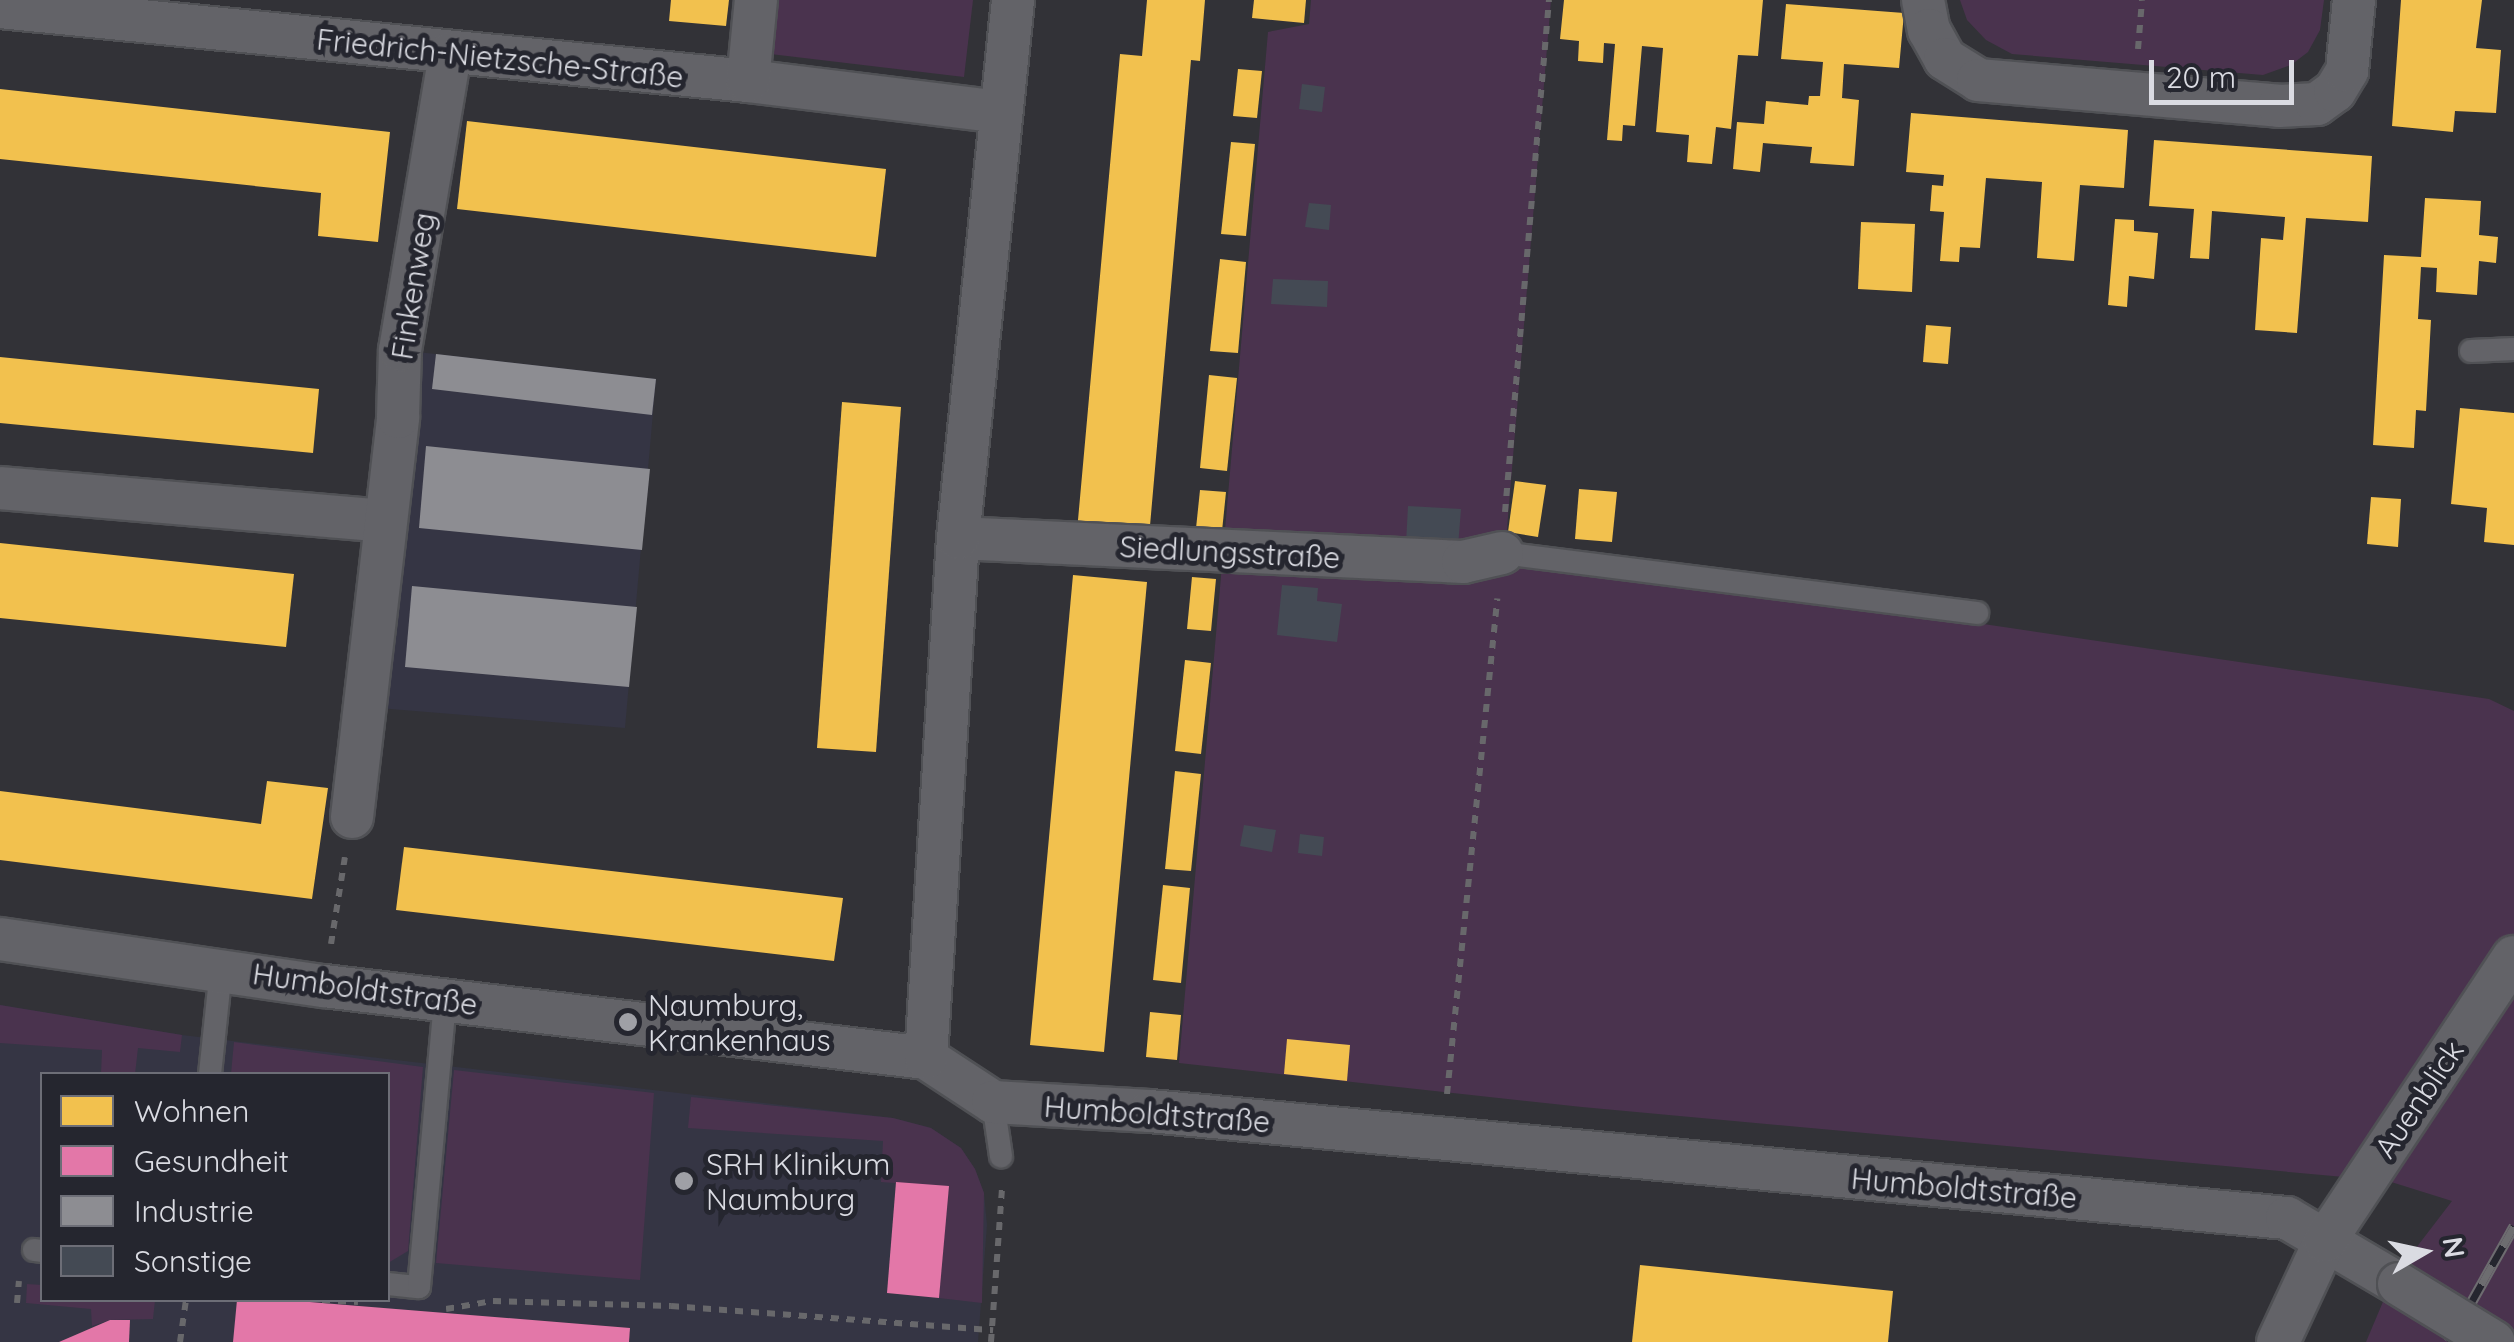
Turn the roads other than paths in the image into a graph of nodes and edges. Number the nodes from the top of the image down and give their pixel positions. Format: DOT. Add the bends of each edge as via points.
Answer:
graph roads {
  1 [pos="756,0"];
  2 [pos="1013,0"];
  3 [pos="1923,0"];
  4 [pos="2354,0"];
  5 [pos="0,7"];
  6 [pos="450,53"];
  7 [pos="748,81"];
  8 [pos="1000,112"];
  9 [pos="2514,348"];
  10 [pos="2470,351"];
  11 [pos="0,488"];
  12 [pos="384,521"];
  13 [pos="958,538"];
  14 [pos="1502,553"];
  15 [pos="1977,614"];
  16 [pos="352,816"];
  17 [pos="0,939"];
  18 [pos="2514,957"];
  19 [pos="221,970"];
  20 [pos="445,1001"];
  21 [pos="926,1058"];
  22 [pos="210,1072"];
  23 [pos="994,1102"];
  24 [pos="1001,1156"];
  25 [pos="2325,1241"];
  26 [pos="390,1292"];
  27 [pos="2278,1342"];
  28 [pos="2494,1342"];
  1 -- 7 [label="street"];
  2 -- 8 [label="street"];
  3 -- 4 [label="street" via="1929,30 1946,58 1978,80 2279,106 2316,104 2335,91 2348,71"];
  5 -- 6 [label="street, Friedrich-Nietzsche-Straße"];
  6 -- 7 [label="street, Friedrich-Nietzsche-Straße"];
  6 -- 12 [label="street, Finkenweg" via="400,350"];
  7 -- 8 [label="street, Friedrich-Nietzsche-Straße"];
  8 -- 13 [label="street"];
  9 -- 10 [label="lane"];
  11 -- 12 [label="street"];
  12 -- 16 [label="street, Finkenweg"];
  13 -- 14 [label="street, Siedlungsstraße" via="1463,562"];
  13 -- 21 [label="street"];
  14 -- 15 [label="lane"];
  17 -- 19 [label="street, Humboldtstraße"];
  18 -- 25 [label="street, Auenblick"];
  19 -- 20 [label="street, Humboldtstraße"];
  19 -- 22 [label="lane"];
  20 -- 21 [label="street, Humboldtstraße"];
  20 -- 26 [label="lane" via="419,1287"];
  21 -- 23 [label="street, Humboldtstraße"];
  23 -- 24 [label="lane"];
  23 -- 25 [label="street, Humboldtstraße" via="1150,1110 2287,1218"];
  25 -- 27 [label="street, Auenblick"];
  25 -- 28 [label="street, bridge"];
}
